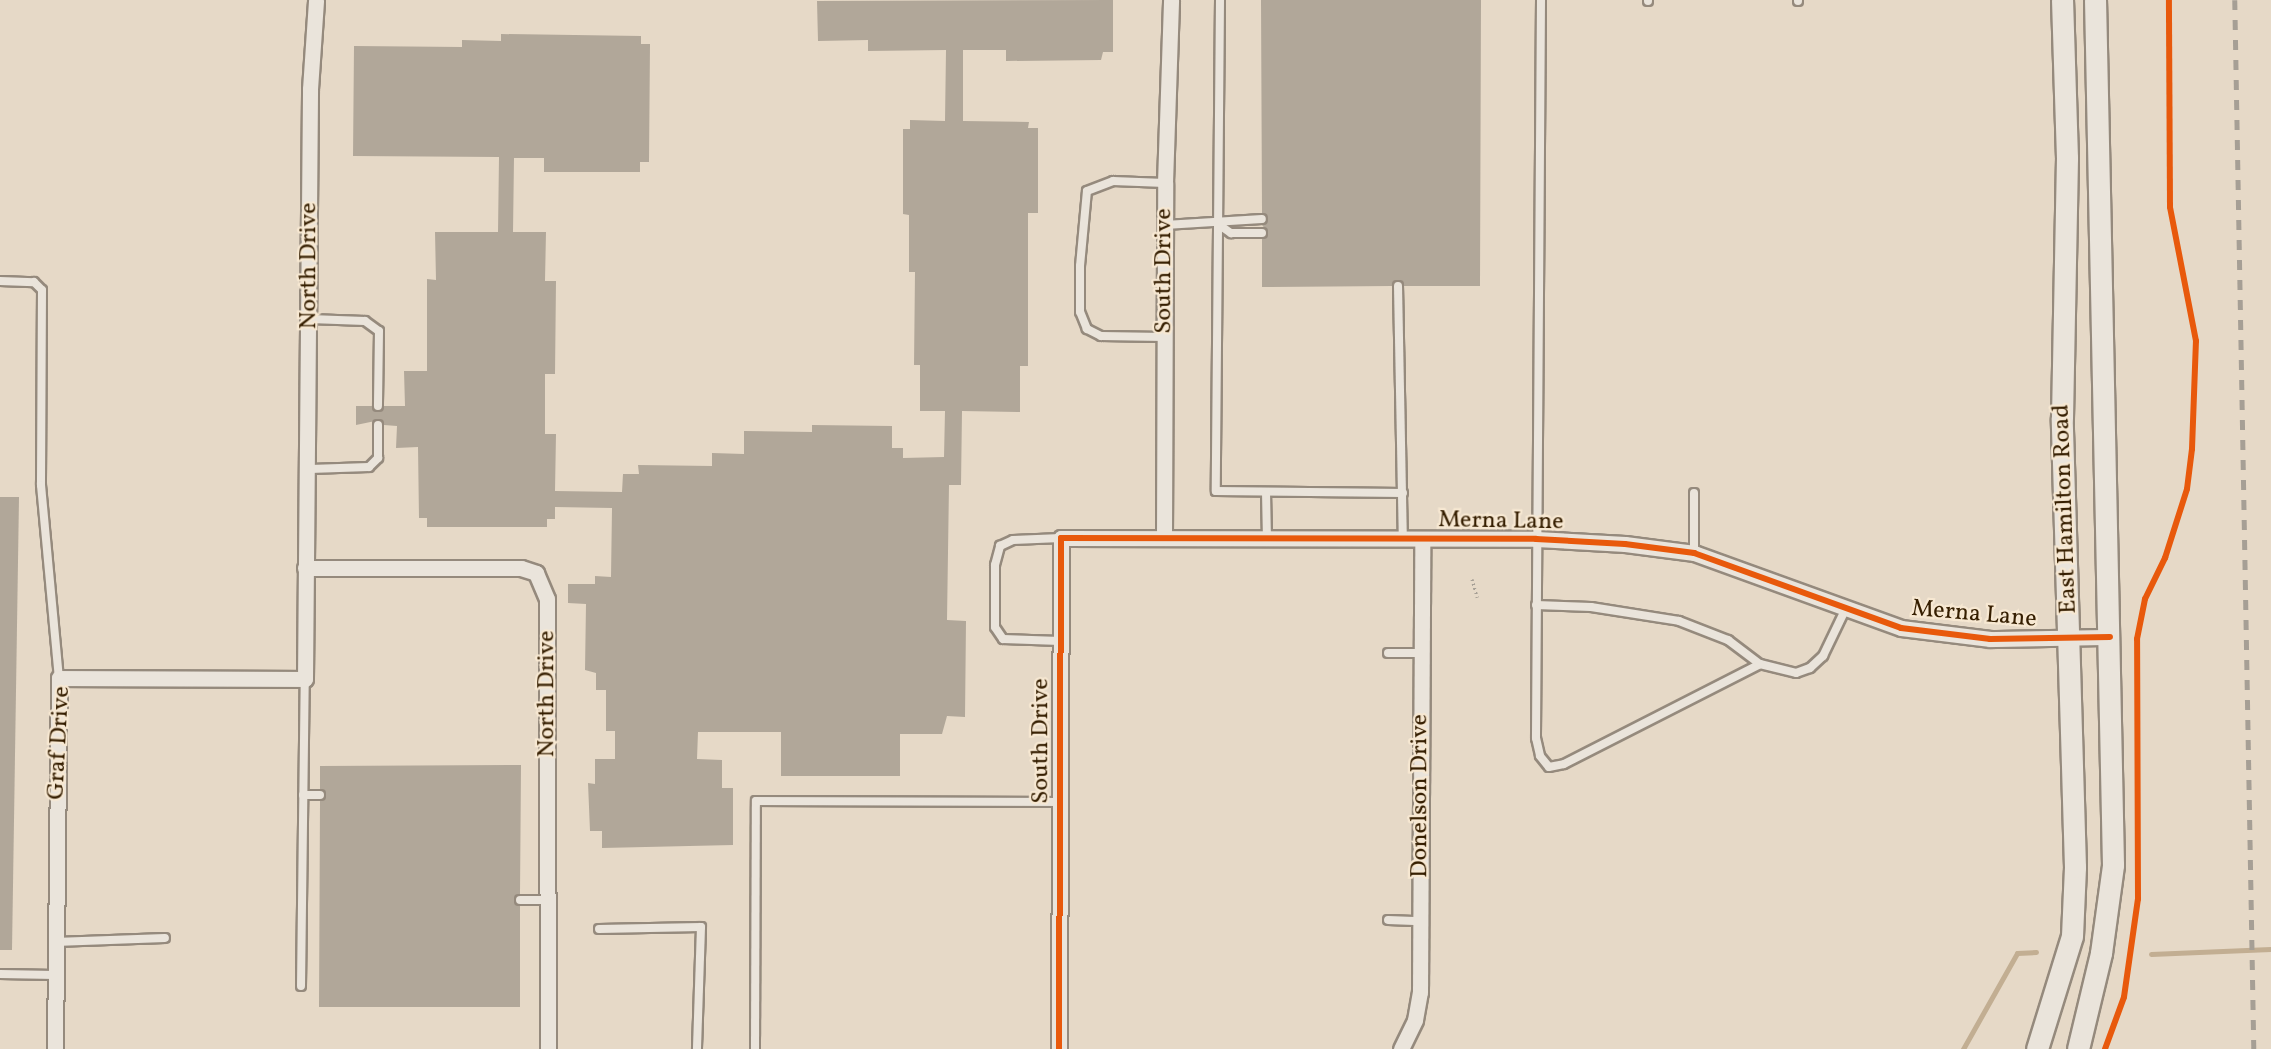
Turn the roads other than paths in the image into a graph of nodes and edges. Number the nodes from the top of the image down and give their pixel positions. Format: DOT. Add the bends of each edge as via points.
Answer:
graph roads {
  1 [pos="316,0"];
  2 [pos="1171,0"];
  3 [pos="1220,0"];
  4 [pos="1541,0"];
  5 [pos="2062,0"];
  6 [pos="2094,0"];
  7 [pos="1165,183"];
  8 [pos="1262,219"];
  9 [pos="1218,224"];
  10 [pos="1165,225"];
  11 [pos="1262,233"];
  12 [pos="0,281"];
  13 [pos="1398,286"];
  14 [pos="310,319"];
  15 [pos="1164,337"];
  16 [pos="378,406"];
  17 [pos="378,425"];
  18 [pos="310,469"];
  19 [pos="1266,492"];
  20 [pos="1694,493"];
  21 [pos="1403,494"];
  22 [pos="1060,538"];
  23 [pos="1164,538"];
  24 [pos="1268,538"];
  25 [pos="1403,539"];
  26 [pos="1422,539"];
  27 [pos="1536,539"];
  28 [pos="1694,553"];
  29 [pos="306,568"];
  30 [pos="1536,605"];
  31 [pos="1845,610"];
  32 [pos="2110,637"];
  33 [pos="2070,639"];
  34 [pos="1060,641"];
  35 [pos="1388,653"];
  36 [pos="1422,653"];
  37 [pos="1760,664"];
  38 [pos="59,678"];
  39 [pos="305,679"];
  40 [pos="303,795"];
  41 [pos="320,795"];
  42 [pos="1060,802"];
  43 [pos="520,900"];
  44 [pos="548,900"];
  45 [pos="1388,920"];
  46 [pos="1421,921"];
  47 [pos="599,929"];
  48 [pos="165,938"];
  49 [pos="55,942"];
  50 [pos="0,974"];
  51 [pos="55,975"];
  52 [pos="301,986"];
  53 [pos="55,1049"];
  54 [pos="549,1049"];
  55 [pos="697,1049"];
  56 [pos="755,1049"];
  57 [pos="1059,1049"];
  58 [pos="1401,1049"];
  59 [pos="2037,1049"];
  60 [pos="2078,1049"];
  1 -- 14 [label="street, North Drive" via="310,89"];
  2 -- 7 [label="street, South Drive"];
  3 -- 9 [label="lane"];
  4 -- 27 [label="lane"];
  5 -- 33 [label="main road, East Hamilton Road" via="2067,158 2062,418"];
  6 -- 32 [label="main road, East Hamilton Road"];
  7 -- 10 [label="street, South Drive"];
  7 -- 15 [label="lane" via="1113,181 1088,191 1080,266 1080,312 1087,329 1101,336"];
  8 -- 9 [label="lane"];
  9 -- 10 [label="lane"];
  9 -- 11 [label="lane" via="1231,233"];
  9 -- 19 [label="lane" via="1216,491"];
  10 -- 15 [label="street, South Drive"];
  12 -- 38 [label="lane" via="34,282 42,290 41,485"];
  13 -- 21 [label="lane"];
  14 -- 16 [label="lane" via="365,321 379,331"];
  14 -- 18 [label="street, North Drive"];
  15 -- 23 [label="street, South Drive"];
  17 -- 18 [label="lane" via="378,458 369,467 346,471"];
  18 -- 29 [label="street, North Drive"];
  19 -- 21 [label="lane"];
  19 -- 24 [label="lane"];
  20 -- 28 [label="lane"];
  21 -- 25 [label="lane"];
  22 -- 23 [label="street"];
  22 -- 34 [label="street, South Drive"];
  22 -- 34 [label="lane" via="1013,540 1000,546 995,565 995,627 1003,639"];
  23 -- 24 [label="street, Merna Lane"];
  24 -- 25 [label="street, Merna Lane"];
  25 -- 26 [label="street, Merna Lane"];
  26 -- 27 [label="street, Merna Lane"];
  26 -- 36 [label="street, Donelson Drive"];
  27 -- 28 [label="street, Merna Lane"];
  27 -- 30 [label="lane"];
  28 -- 31 [label="street, Merna Lane"];
  29 -- 39 [label="street, North Drive"];
  29 -- 44 [label="street, North Drive" via="521,568 536,573 547,599"];
  30 -- 37 [label="lane" via="1591,607 1679,621 1728,640"];
  30 -- 37 [label="lane" via="1536,738 1550,767 1604,745"];
  31 -- 33 [label="street, Merna Lane" via="1946,635"];
  31 -- 37 [label="lane" via="1823,656 1810,668 1796,673"];
  32 -- 33 [label="street, Merna Lane"];
  32 -- 60 [label="main road, East Hamilton Road" via="2113,865 2101,953"];
  33 -- 59 [label="main road, East Hamilton Road" via="2072,936"];
  34 -- 42 [label="street, South Drive"];
  35 -- 36 [label="lane"];
  36 -- 46 [label="street, Donelson Drive"];
  38 -- 39 [label="street, Graf Drive"];
  38 -- 49 [label="street, Graf Drive"];
  39 -- 40 [label="lane"];
  40 -- 41 [label="lane"];
  40 -- 52 [label="lane"];
  42 -- 56 [label="lane" via="756,801"];
  42 -- 57 [label="street, South Drive"];
  43 -- 44 [label="lane"];
  44 -- 54 [label="street, North Drive"];
  45 -- 46 [label="lane"];
  46 -- 58 [label="street, Donelson Drive" via="1420,1003"];
  47 -- 55 [label="lane" via="700,927"];
  48 -- 49 [label="lane"];
  49 -- 51 [label="street, Graf Drive"];
  50 -- 51 [label="lane"];
  51 -- 53 [label="street, Graf Drive"];
}
